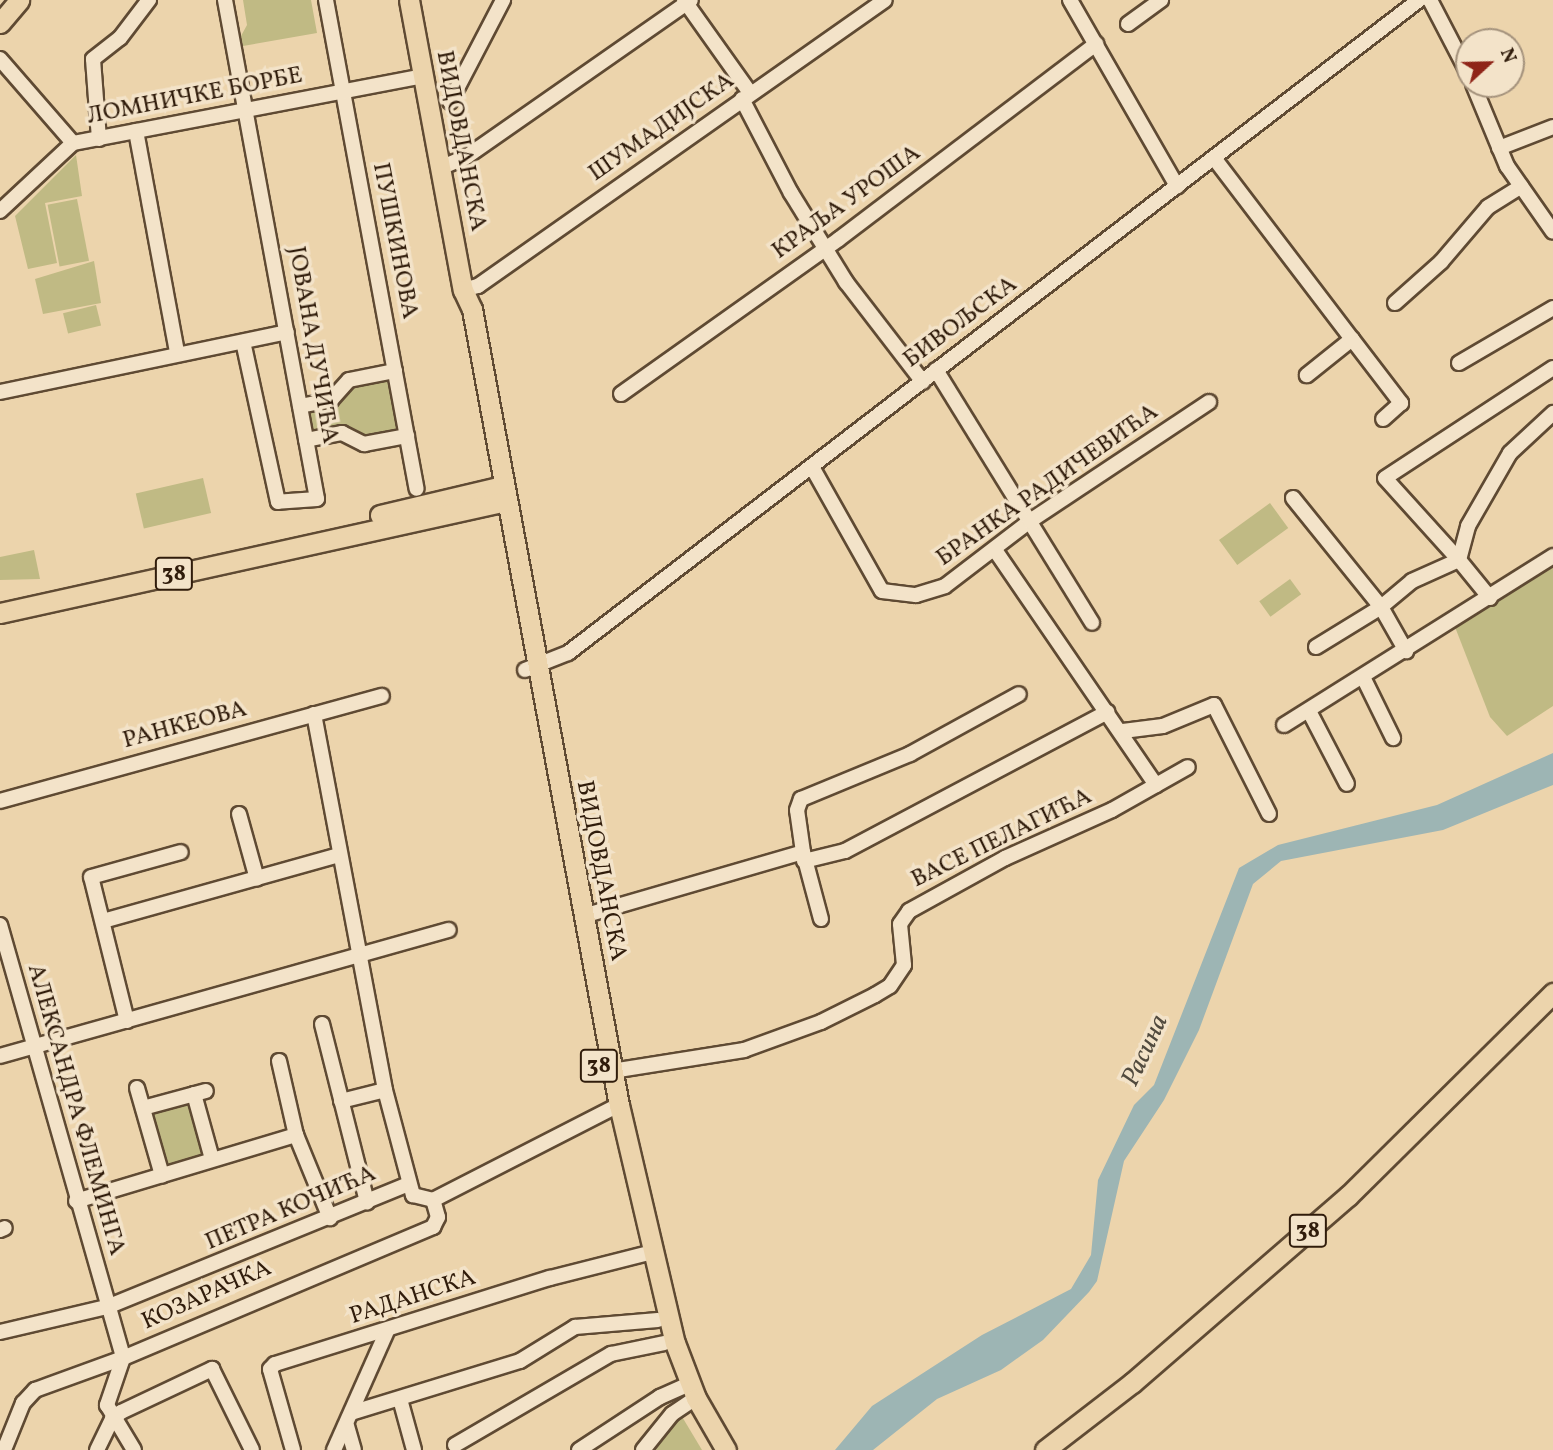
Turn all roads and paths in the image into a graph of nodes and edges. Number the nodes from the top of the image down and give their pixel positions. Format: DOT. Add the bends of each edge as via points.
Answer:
graph roads {
  1 [pos="19,0"];
  2 [pos="149,0"];
  3 [pos="225,0"];
  4 [pos="326,0"];
  5 [pos="409,0"];
  6 [pos="503,0"];
  7 [pos="886,0"];
  8 [pos="1070,0"];
  9 [pos="1161,0"];
  10 [pos="1419,0"];
  11 [pos="1430,0"];
  12 [pos="687,1"];
  13 [pos="0,23"];
  14 [pos="1128,24"];
  15 [pos="1096,44"];
  16 [pos="1455,48"];
  17 [pos="0,59"];
  18 [pos="423,76"];
  19 [pos="343,91"];
  20 [pos="746,96"];
  21 [pos="1479,98"];
  22 [pos="450,102"];
  23 [pos="246,112"];
  24 [pos="1553,127"];
  25 [pos="136,131"];
  26 [pos="99,139"];
  27 [pos="73,143"];
  28 [pos="1499,148"];
  29 [pos="1214,158"];
  30 [pos="440,168"];
  31 [pos="1177,186"];
  32 [pos="1521,186"];
  33 [pos="0,211"];
  34 [pos="1553,232"];
  35 [pos="825,246"];
  36 [pos="463,290"];
  37 [pos="1395,303"];
  38 [pos="1553,308"];
  39 [pos="287,332"];
  40 [pos="1352,339"];
  41 [pos="243,342"];
  42 [pos="177,353"];
  43 [pos="1459,363"];
  44 [pos="1553,368"];
  45 [pos="936,370"];
  46 [pos="395,371"];
  47 [pos="1307,375"];
  48 [pos="923,382"];
  49 [pos="0,392"];
  50 [pos="621,394"];
  51 [pos="1209,402"];
  52 [pos="300,406"];
  53 [pos="1553,413"];
  54 [pos="1383,419"];
  55 [pos="407,436"];
  56 [pos="306,440"];
  57 [pos="812,467"];
  58 [pos="417,489"];
  59 [pos="499,495"];
  60 [pos="1293,498"];
  61 [pos="1030,521"];
  62 [pos="995,550"];
  63 [pos="1553,555"];
  64 [pos="1459,559"];
  65 [pos="1490,598"];
  66 [pos="0,600"];
  67 [pos="1381,607"];
  68 [pos="0,612"];
  69 [pos="1092,623"];
  70 [pos="1316,647"];
  71 [pos="1406,651"];
  72 [pos="531,669"];
  73 [pos="1364,679"];
  74 [pos="1019,694"];
  75 [pos="382,696"];
  76 [pos="1309,711"];
  77 [pos="1108,712"];
  78 [pos="314,714"];
  79 [pos="1284,725"];
  80 [pos="1122,731"];
  81 [pos="1393,738"];
  82 [pos="1188,767"];
  83 [pos="1347,784"];
  84 [pos="1156,785"];
  85 [pos="0,801"];
  86 [pos="239,814"];
  87 [pos="1269,814"];
  88 [pos="181,852"];
  89 [pos="339,855"];
  90 [pos="803,857"];
  91 [pos="257,879"];
  92 [pos="577,905"];
  93 [pos="821,919"];
  94 [pos="103,921"];
  95 [pos="0,925"];
  96 [pos="449,930"];
  97 [pos="358,953"];
  98 [pos="5,960"];
  99 [pos="1553,993"];
  100 [pos="127,1021"];
  101 [pos="322,1024"];
  102 [pos="34,1046"];
  103 [pos="0,1056"];
  104 [pos="279,1061"];
  105 [pos="612,1071"];
  106 [pos="137,1088"];
  107 [pos="385,1090"];
  108 [pos="341,1101"];
  109 [pos="613,1107"];
  110 [pos="142,1108"];
  111 [pos="296,1135"];
  112 [pos="212,1160"];
  113 [pos="162,1175"];
  114 [pos="406,1185"];
  115 [pos="432,1200"];
  116 [pos="76,1201"];
  117 [pos="367,1202"];
  118 [pos="330,1218"];
  119 [pos="647,1253"];
  120 [pos="107,1307"];
  121 [pos="658,1320"];
  122 [pos="387,1331"];
  123 [pos="0,1332"];
  124 [pos="664,1343"];
  125 [pos="123,1358"];
  126 [pos="687,1393"];
  127 [pos="400,1399"];
  128 [pos="354,1412"];
  129 [pos="112,1419"];
  130 [pos="347,1426"];
  131 [pos="455,1445"];
  132 [pos="721,1449"];
  133 [pos="4,1450"];
  134 [pos="97,1450"];
  135 [pos="134,1450"];
  136 [pos="252,1450"];
  137 [pos="292,1450"];
  138 [pos="334,1450"];
  139 [pos="354,1450"];
  140 [pos="414,1450"];
  141 [pos="579,1450"];
  142 [pos="643,1450"];
  143 [pos="1045,1450"];
  1 -- 13 [label="main road"];
  2 -- 26 [label="street" via="120,38 93,59"];
  3 -- 23 [label="street, ЈОВАНА ДУЧИЋА"];
  4 -- 19 [label="street, ПУШКИНОВА"];
  5 -- 18 [label="main road, ВИДОВДАНСКА"];
  6 -- 22 [label="street"];
  7 -- 20 [label="street, ШУМАДИЈСКА"];
  8 -- 15 [label="street"];
  9 -- 14 [label="street"];
  10 -- 29 [label="street, БИВОЉСКА"];
  11 -- 16 [label="street"];
  12 -- 20 [label="street"];
  12 -- 30 [label="street" via="466,157"];
  15 -- 31 [label="street"];
  15 -- 35 [label="street, КРАЉА УРОША"];
  17 -- 27 [label="street"];
  18 -- 19 [label="street, ЛОМНИЧКЕ БОРБЕ"];
  18 -- 30 [label="main road, ВИДОВДАНСКА"];
  19 -- 23 [label="street, ЛОМНИЧКЕ БОРБЕ"];
  19 -- 46 [label="street, ПУШКИНОВА"];
  20 -- 35 [label="street" via="791,193"];
  20 -- 36 [label="street, ШУМАДИЈСКА" via="478,286"];
  21 -- 28 [label="street"];
  23 -- 25 [label="street, ЛОМНИЧКЕ БОРБЕ"];
  23 -- 39 [label="street, ЈОВАНА ДУЧИЋА"];
  24 -- 28 [label="street"];
  25 -- 26 [label="street, ЛОМНИЧКЕ БОРБЕ"];
  25 -- 42 [label="street"];
  26 -- 27 [label="street, ЛОМНИЧКЕ БОРБЕ"];
  27 -- 33 [label="street, ЛОМНИЧКЕ БОРБЕ"];
  28 -- 32 [label="street"];
  29 -- 31 [label="street, БИВОЉСКА"];
  29 -- 40 [label="street"];
  30 -- 36 [label="main road, ВИДОВДАНСКА"];
  31 -- 45 [label="street, БИВОЉСКА"];
  32 -- 34 [label="street"];
  32 -- 37 [label="street" via="1488,207 1441,262"];
  35 -- 48 [label="street" via="865,310"];
  35 -- 50 [label="street, КРАЉА УРОША"];
  36 -- 59 [label="main road, ВИДОВДАНСКА" via="461,310"];
  38 -- 43 [label="street"];
  39 -- 41 [label="street"];
  39 -- 52 [label="street, ЈОВАНА ДУЧИЋА"];
  40 -- 47 [label="street"];
  40 -- 54 [label="street" via="1401,403"];
  41 -- 42 [label="street"];
  41 -- 56 [label="street, ЈОВАНА ДУЧИЋА" via="278,502 317,499"];
  42 -- 49 [label="street"];
  44 -- 64 [label="street" via="1385,478"];
  45 -- 48 [label="street, БИВОЉСКА"];
  45 -- 61 [label="street"];
  46 -- 52 [label="street" via="349,380 331,400"];
  46 -- 55 [label="street, ПУШКИНОВА"];
  48 -- 57 [label="street, БИВОЉСКА"];
  51 -- 61 [label="street, БРАНКА РАДИЧЕВИЋА"];
  52 -- 56 [label="street, ЈОВАНА ДУЧИЋА"];
  53 -- 64 [label="street" via="1510,453 1468,526"];
  55 -- 56 [label="street" via="364,444 342,433"];
  55 -- 58 [label="street, ПУШКИНОВА"];
  57 -- 62 [label="street, БРАНКА РАДИЧЕВИЋА" via="871,575 888,593 939,590"];
  57 -- 72 [label="street, БИВОЉСКА" via="568,653"];
  59 -- 66 [label="main road, 38"];
  59 -- 68 [label="main road, 38"];
  59 -- 72 [label="main road, ВИДОВДАНСКА / 38"];
  60 -- 67 [label="street"];
  61 -- 62 [label="street, БРАНКА РАДИЧЕВИЋА"];
  61 -- 69 [label="street"];
  62 -- 77 [label="street"];
  63 -- 65 [label="street"];
  64 -- 65 [label="street"];
  64 -- 67 [label="street" via="1412,581"];
  65 -- 71 [label="street"];
  67 -- 70 [label="street"];
  67 -- 71 [label="street"];
  71 -- 73 [label="street"];
  72 -- 92 [label="main road, ВИДОВДАНСКА / 38"];
  73 -- 76 [label="street"];
  73 -- 81 [label="street"];
  74 -- 90 [label="street" via="910,754 801,799 797,810"];
  75 -- 78 [label="street, РАНКЕОВА"];
  76 -- 79 [label="street"];
  76 -- 83 [label="street"];
  77 -- 80 [label="street"];
  77 -- 90 [label="street" via="845,851"];
  78 -- 85 [label="street, РАНКЕОВА"];
  78 -- 89 [label="street"];
  80 -- 84 [label="street"];
  80 -- 87 [label="street" via="1163,726 1214,705"];
  82 -- 84 [label="street, ВАСЕ ПЕЛАГИЋА"];
  84 -- 105 [label="street, ВАСЕ ПЕЛАГИЋА" via="909,911 900,924 905,965 890,985 875,995 821,1023 744,1050"];
  86 -- 91 [label="street"];
  88 -- 94 [label="street" via="91,877"];
  89 -- 91 [label="street"];
  89 -- 97 [label="street"];
  90 -- 92 [label="street"];
  90 -- 93 [label="street"];
  91 -- 94 [label="street"];
  92 -- 105 [label="main road, ВИДОВДАНСКА / 38"];
  92 -- 109 [label="main road, ВИДОВДАНСКА / 38"];
  94 -- 100 [label="street"];
  95 -- 98 [label="street, АЛЕКСАНДРА ФЛЕМИНГА"];
  96 -- 97 [label="street"];
  97 -- 100 [label="street"];
  97 -- 107 [label="street"];
  98 -- 102 [label="street, АЛЕКСАНДРА ФЛЕМИНГА"];
  99 -- 143 [label="main road, 38" via="1349,1196 1132,1383"];
  100 -- 102 [label="street"];
  101 -- 108 [label="street"];
  102 -- 103 [label="street"];
  102 -- 116 [label="street, АЛЕКСАНДРА ФЛЕМИНГА"];
  104 -- 111 [label="street"];
  105 -- 109 [label="main road, ВИДОВДАНСКА / 38"];
  106 -- 110 [label="street"];
  107 -- 108 [label="street"];
  107 -- 114 [label="street"];
  108 -- 117 [label="street"];
  109 -- 115 [label="street"];
  109 -- 119 [label="main road, ВИДОВДАНСКА / 38"];
  110 -- 112 [label="street" via="200,1092"];
  110 -- 113 [label="street"];
  111 -- 112 [label="street"];
  111 -- 118 [label="street"];
  112 -- 113 [label="street"];
  113 -- 116 [label="street"];
  114 -- 115 [label="street, ПЕТРА КОЧИЋА" via="420,1200"];
  114 -- 117 [label="street, ПЕТРА КОЧИЋА"];
  115 -- 125 [label="street, КОЗАРАЧКА" via="438,1217 433,1227"];
  116 -- 120 [label="street, АЛЕКСАНДРА ФЛЕМИНГА"];
  117 -- 118 [label="street, ПЕТРА КОЧИЋА"];
  118 -- 120 [label="street, ПЕТРА КОЧИЋА"];
  119 -- 121 [label="main road, ВИДОВДАНСКА / 38"];
  119 -- 122 [label="street, РАДАНСКА"];
  119 -- 126 [label="main road, ВИДОВДАНСКА / 38"];
  120 -- 123 [label="street, ПЕТРА КОЧИЋА"];
  120 -- 125 [label="street, АЛЕКСАНДРА ФЛЕМИНГА"];
  121 -- 124 [label="main road, ВИДОВДАНСКА / 38"];
  121 -- 127 [label="street" via="575,1327 520,1361"];
  122 -- 128 [label="street"];
  122 -- 137 [label="street, РАДАНСКА" via="272,1366"];
  124 -- 126 [label="main road, ВИДОВДАНСКА / 38"];
  124 -- 131 [label="street" via="611,1354"];
  125 -- 129 [label="street" via="108,1398"];
  125 -- 133 [label="street, КОЗАРАЧКА" via="29,1394"];
  126 -- 132 [label="main road, ВИДОВДАНСКА / 38"];
  126 -- 141 [label="street"];
  126 -- 142 [label="street"];
  127 -- 128 [label="street"];
  127 -- 140 [label="street"];
  128 -- 130 [label="street"];
  129 -- 134 [label="street"];
  129 -- 135 [label="street"];
  129 -- 136 [label="street" via="212,1369"];
  130 -- 138 [label="street"];
  130 -- 139 [label="street"];
}
